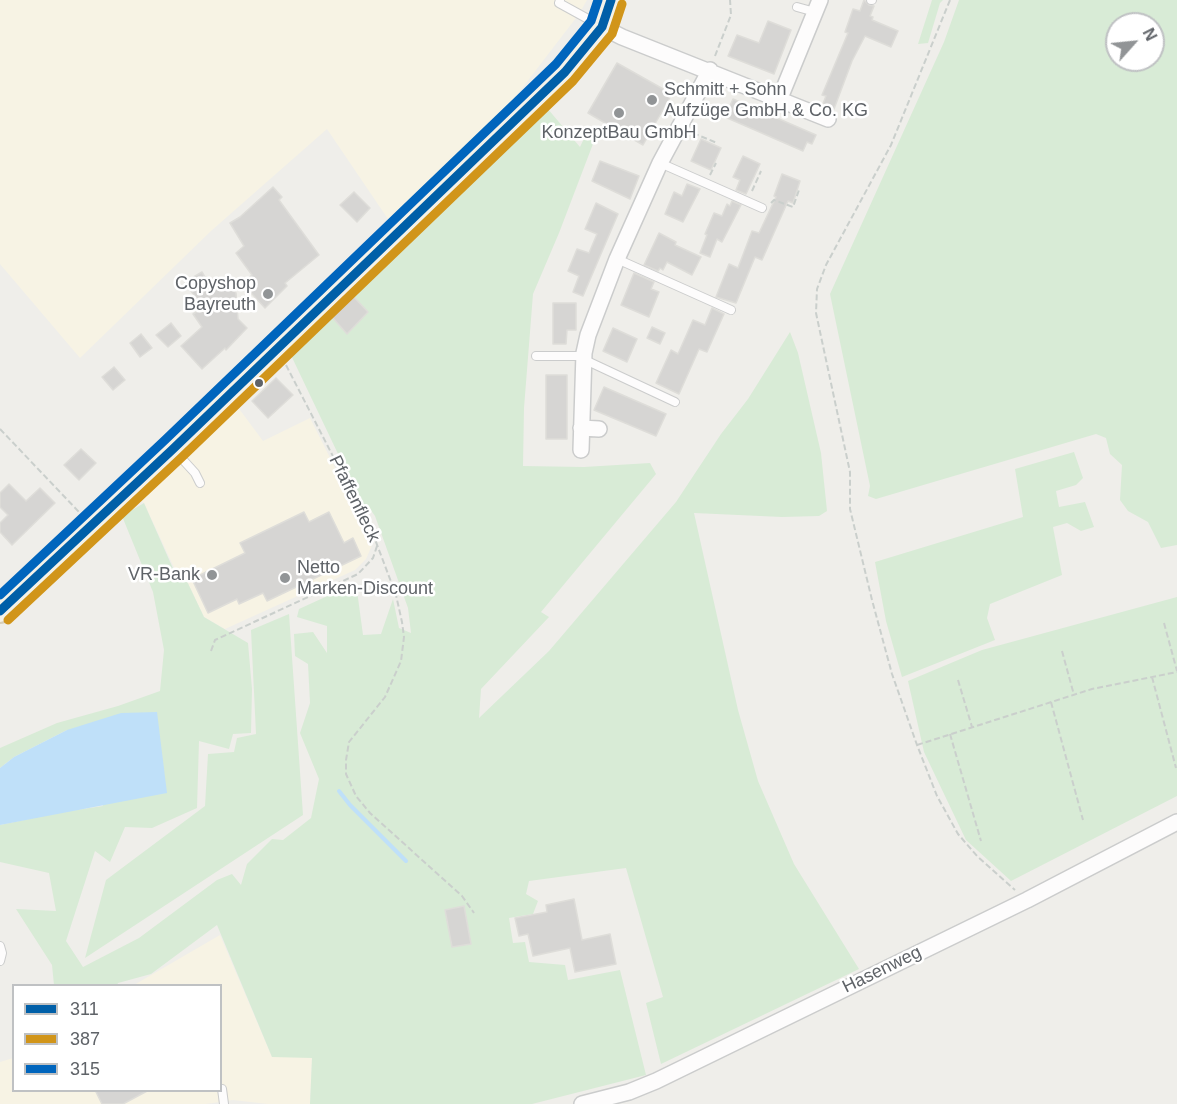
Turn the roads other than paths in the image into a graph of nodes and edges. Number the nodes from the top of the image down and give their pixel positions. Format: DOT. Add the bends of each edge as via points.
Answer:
graph roads {
  1 [pos="560,0"];
  2 [pos="611,0"];
  3 [pos="817,6"];
  4 [pos="797,7"];
  5 [pos="602,27"];
  6 [pos="710,70"];
  7 [pos="780,98"];
  8 [pos="828,119"];
  9 [pos="660,163"];
  10 [pos="762,208"];
  11 [pos="617,259"];
  12 [pos="730,310"];
  13 [pos="536,356"];
  14 [pos="583,358"];
  15 [pos="675,402"];
  16 [pos="581,428"];
  17 [pos="599,429"];
  18 [pos="173,449"];
  19 [pos="581,450"];
  20 [pos="200,483"];
  21 [pos="0,611"];
  22 [pos="1177,822"];
  23 [pos="0,946"];
  24 [pos="0,961"];
  25 [pos="222,1089"];
  26 [pos="224,1104"];
  27 [pos="582,1104"];
  1 -- 5 [label="lane" via="559,3"];
  2 -- 5 [label="main road"];
  3 -- 4 [label="lane"];
  3 -- 7 [label="street"];
  5 -- 6 [label="street"];
  5 -- 18 [label="main road" via="565,72"];
  6 -- 7 [label="street"];
  6 -- 9 [label="street"];
  7 -- 8 [label="street"];
  9 -- 10 [label="lane"];
  9 -- 11 [label="street"];
  11 -- 12 [label="lane"];
  11 -- 14 [label="street"];
  13 -- 14 [label="lane"];
  14 -- 15 [label="lane"];
  14 -- 16 [label="street"];
  16 -- 17 [label="street"];
  16 -- 19 [label="street"];
  18 -- 20 [label="lane"];
  18 -- 21 [label="main road"];
  22 -- 27 [label="street, Hasenweg" via="1027,900 656,1080 629,1092"];
  23 -- 24 [label="lane"];
  25 -- 26 [label="lane"];
}
